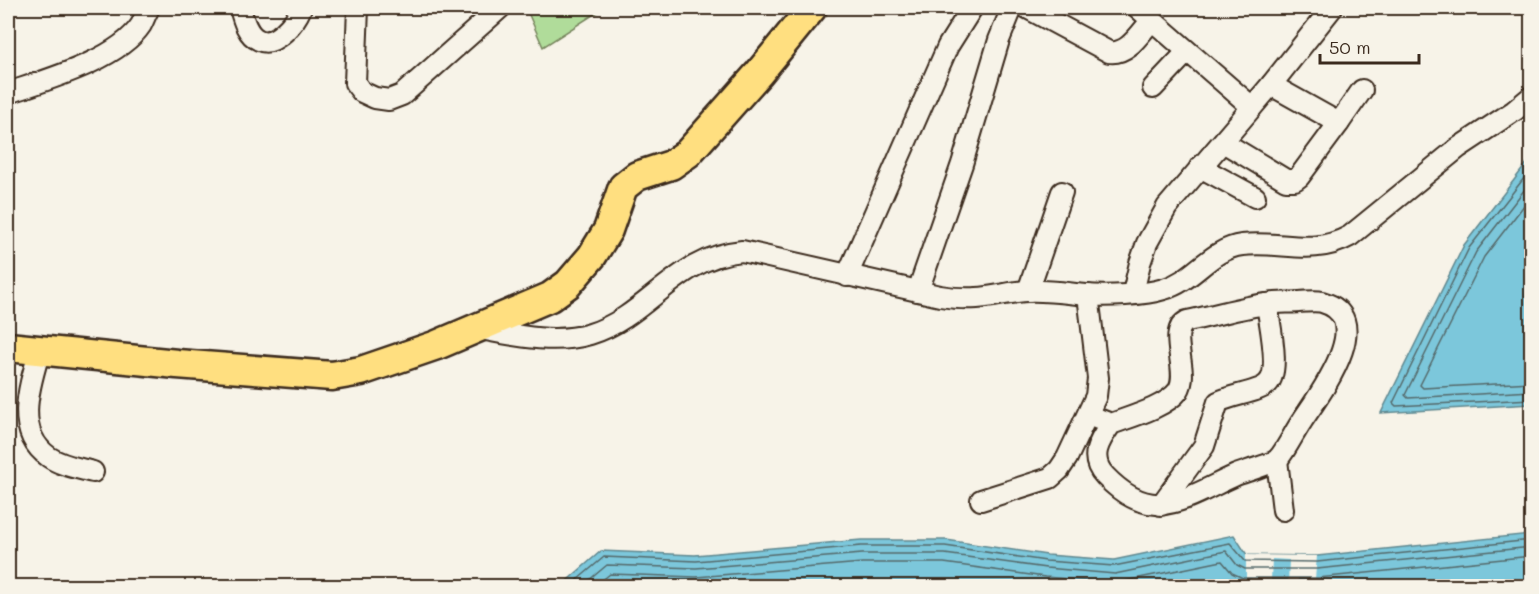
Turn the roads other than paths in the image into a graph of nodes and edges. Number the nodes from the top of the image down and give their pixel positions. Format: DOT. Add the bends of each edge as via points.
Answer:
graph roads {
  1 [pos="149,8"];
  2 [pos="240,8"];
  3 [pos="301,8"];
  4 [pos="358,8"];
  5 [pos="500,8"];
  6 [pos="812,8"];
  7 [pos="972,8"];
  8 [pos="1012,8"];
  9 [pos="1027,8"];
  10 [pos="1332,8"];
  11 [pos="1145,14"];
  12 [pos="1187,52"];
  13 [pos="1271,85"];
  14 [pos="1153,88"];
  15 [pos="1362,90"];
  16 [pos="8,93"];
  17 [pos="1532,96"];
  18 [pos="1252,107"];
  19 [pos="1339,123"];
  20 [pos="1223,142"];
  21 [pos="1200,167"];
  22 [pos="1062,192"];
  23 [pos="1255,197"];
  24 [pos="847,276"];
  25 [pos="918,291"];
  26 [pos="1028,291"];
  27 [pos="1133,293"];
  28 [pos="1088,296"];
  29 [pos="1267,304"];
  30 [pos="476,328"];
  31 [pos="8,347"];
  32 [pos="40,350"];
  33 [pos="1088,414"];
  34 [pos="1112,424"];
  35 [pos="1277,460"];
  36 [pos="93,472"];
  37 [pos="981,500"];
  38 [pos="1161,505"];
  39 [pos="1283,510"];
  1 -- 16 [label="street" via="132,35 87,64"];
  2 -- 3 [label="street" via="248,30 263,42 289,28"];
  4 -- 5 [label="street" via="355,83 362,92 389,100 409,91"];
  6 -- 30 [label="highway" via="687,153 670,165 636,176 623,187 608,230 568,284 550,297"];
  7 -- 24 [label="street" via="948,46"];
  8 -- 25 [label="street"];
  9 -- 11 [label="street" via="1116,53 1131,44"];
  10 -- 13 [label="street"];
  11 -- 12 [label="street"];
  12 -- 14 [label="street"];
  12 -- 18 [label="street"];
  13 -- 18 [label="street"];
  13 -- 19 [label="street"];
  15 -- 19 [label="street"];
  17 -- 27 [label="street" via="1338,242 1312,248 1241,245 1212,256 1176,285"];
  18 -- 20 [label="street"];
  19 -- 20 [label="street" via="1299,177 1290,181"];
  20 -- 21 [label="street"];
  21 -- 23 [label="street"];
  21 -- 27 [label="street" via="1156,224"];
  22 -- 26 [label="street"];
  24 -- 25 [label="street"];
  24 -- 30 [label="street" via="742,251 698,263 634,311 591,334 558,339"];
  25 -- 26 [label="street" via="961,298"];
  26 -- 28 [label="street"];
  27 -- 28 [label="street"];
  28 -- 33 [label="street" via="1098,378"];
  29 -- 34 [label="street" via="1182,324 1178,331 1182,374 1177,392 1165,402"];
  29 -- 35 [label="street" via="1320,302 1334,308 1342,318 1346,335 1337,364"];
  29 -- 38 [label="street" via="1273,378 1265,387 1218,402 1204,446"];
  30 -- 32 [label="highway" via="381,366 332,376"];
  31 -- 32 [label="highway"];
  32 -- 36 [label="street" via="27,402 33,438 56,461"];
  33 -- 34 [label="street"];
  33 -- 37 [label="street" via="1067,458 1050,478"];
  34 -- 38 [label="street" via="1097,447 1095,459 1101,471 1126,494 1141,502"];
  35 -- 38 [label="street" via="1179,502"];
  35 -- 39 [label="street"];
}
